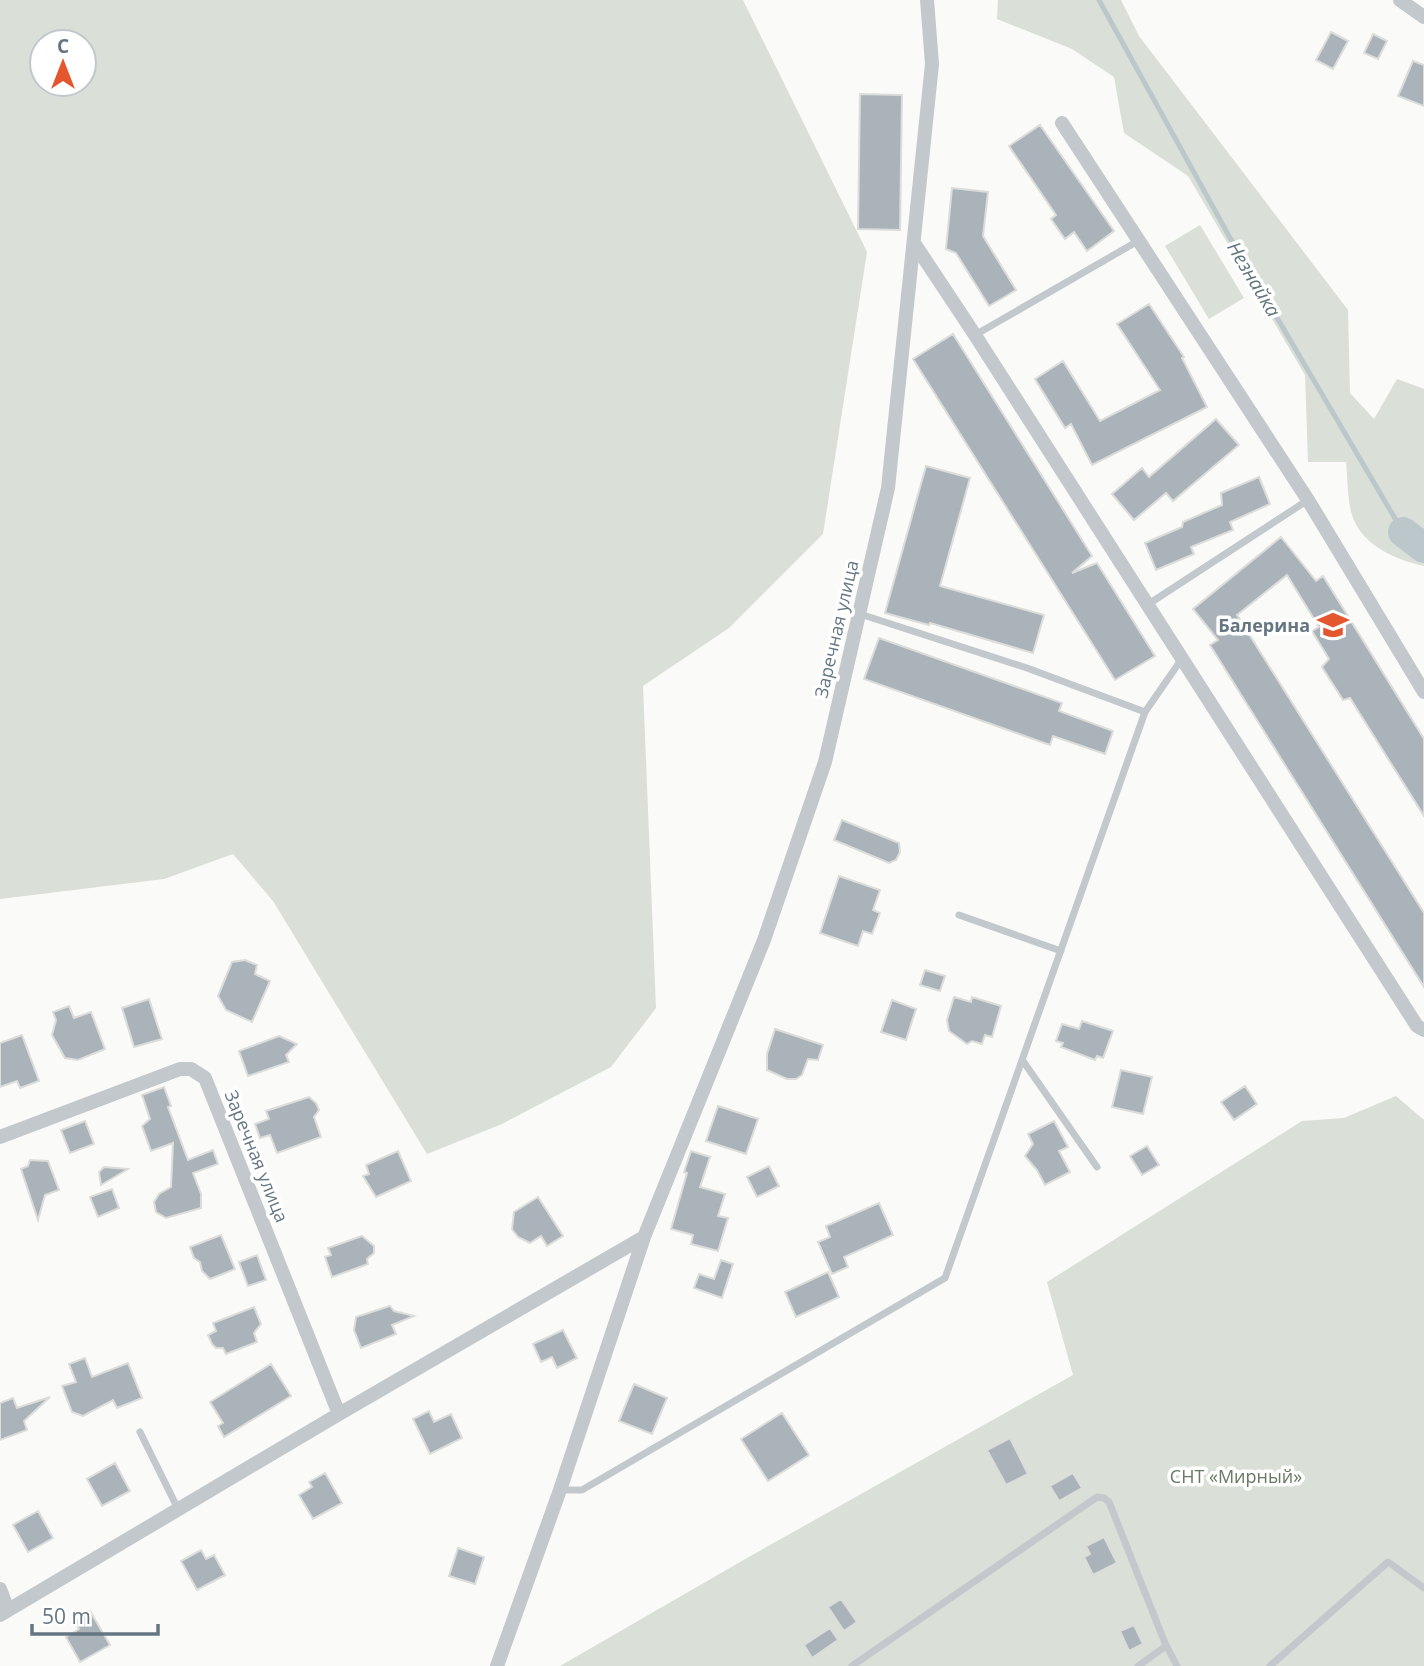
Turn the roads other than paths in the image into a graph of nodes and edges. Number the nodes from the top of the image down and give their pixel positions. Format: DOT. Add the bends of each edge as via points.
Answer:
graph roads {
  1 [pos="928,0"];
  2 [pos="1400,0"];
  3 [pos="1424,17"];
  4 [pos="1062,123"];
  5 [pos="1139,241"];
  6 [pos="914,243"];
  7 [pos="975,335"];
  8 [pos="1308,500"];
  9 [pos="1147,605"];
  10 [pos="860,614"];
  11 [pos="1181,660"];
  12 [pos="1424,692"];
  13 [pos="1145,712"];
  14 [pos="959,915"];
  15 [pos="1061,951"];
  16 [pos="1424,1030"];
  17 [pos="1023,1061"];
  18 [pos="0,1137"];
  19 [pos="1097,1167"];
  20 [pos="644,1237"];
  21 [pos="339,1414"];
  22 [pos="140,1432"];
  23 [pos="560,1490"];
  24 [pos="178,1509"];
  25 [pos="0,1588"];
  26 [pos="1424,1588"];
  27 [pos="4,1613"];
  28 [pos="1166,1646"];
  29 [pos="497,1666"];
  30 [pos="852,1666"];
  31 [pos="1138,1666"];
  32 [pos="1177,1666"];
  33 [pos="1270,1666"];
  1 -- 6 [label="street, Заречная улица" via="932,64"];
  2 -- 3 [label="street"];
  4 -- 5 [label="street"];
  5 -- 7 [label="lane"];
  5 -- 8 [label="street"];
  6 -- 7 [label="street"];
  6 -- 10 [label="street, Заречная улица" via="888,488"];
  7 -- 9 [label="street"];
  8 -- 9 [label="lane"];
  8 -- 12 [label="street"];
  9 -- 11 [label="street"];
  10 -- 13 [label="lane"];
  10 -- 20 [label="street, Заречная улица" via="825,762 768,927"];
  11 -- 13 [label="lane"];
  11 -- 16 [label="street" via="1417,1026"];
  13 -- 15 [label="lane"];
  14 -- 15 [label="lane"];
  15 -- 17 [label="lane"];
  17 -- 19 [label="lane"];
  17 -- 23 [label="lane" via="945,1278 582,1490"];
  18 -- 21 [label="street, Заречная улица" via="180,1069 191,1069 205,1078"];
  20 -- 21 [label="street"];
  20 -- 23 [label="street, Заречная улица"];
  21 -- 24 [label="street"];
  22 -- 24 [label="lane"];
  23 -- 29 [label="street, Заречная улица"];
  24 -- 27 [label="street"];
  25 -- 27 [label="street"];
  26 -- 33 [label="lane" via="1388,1562"];
  28 -- 30 [label="lane" via="1109,1502 1097,1497"];
  28 -- 31 [label="lane"];
  28 -- 32 [label="lane"];
}
